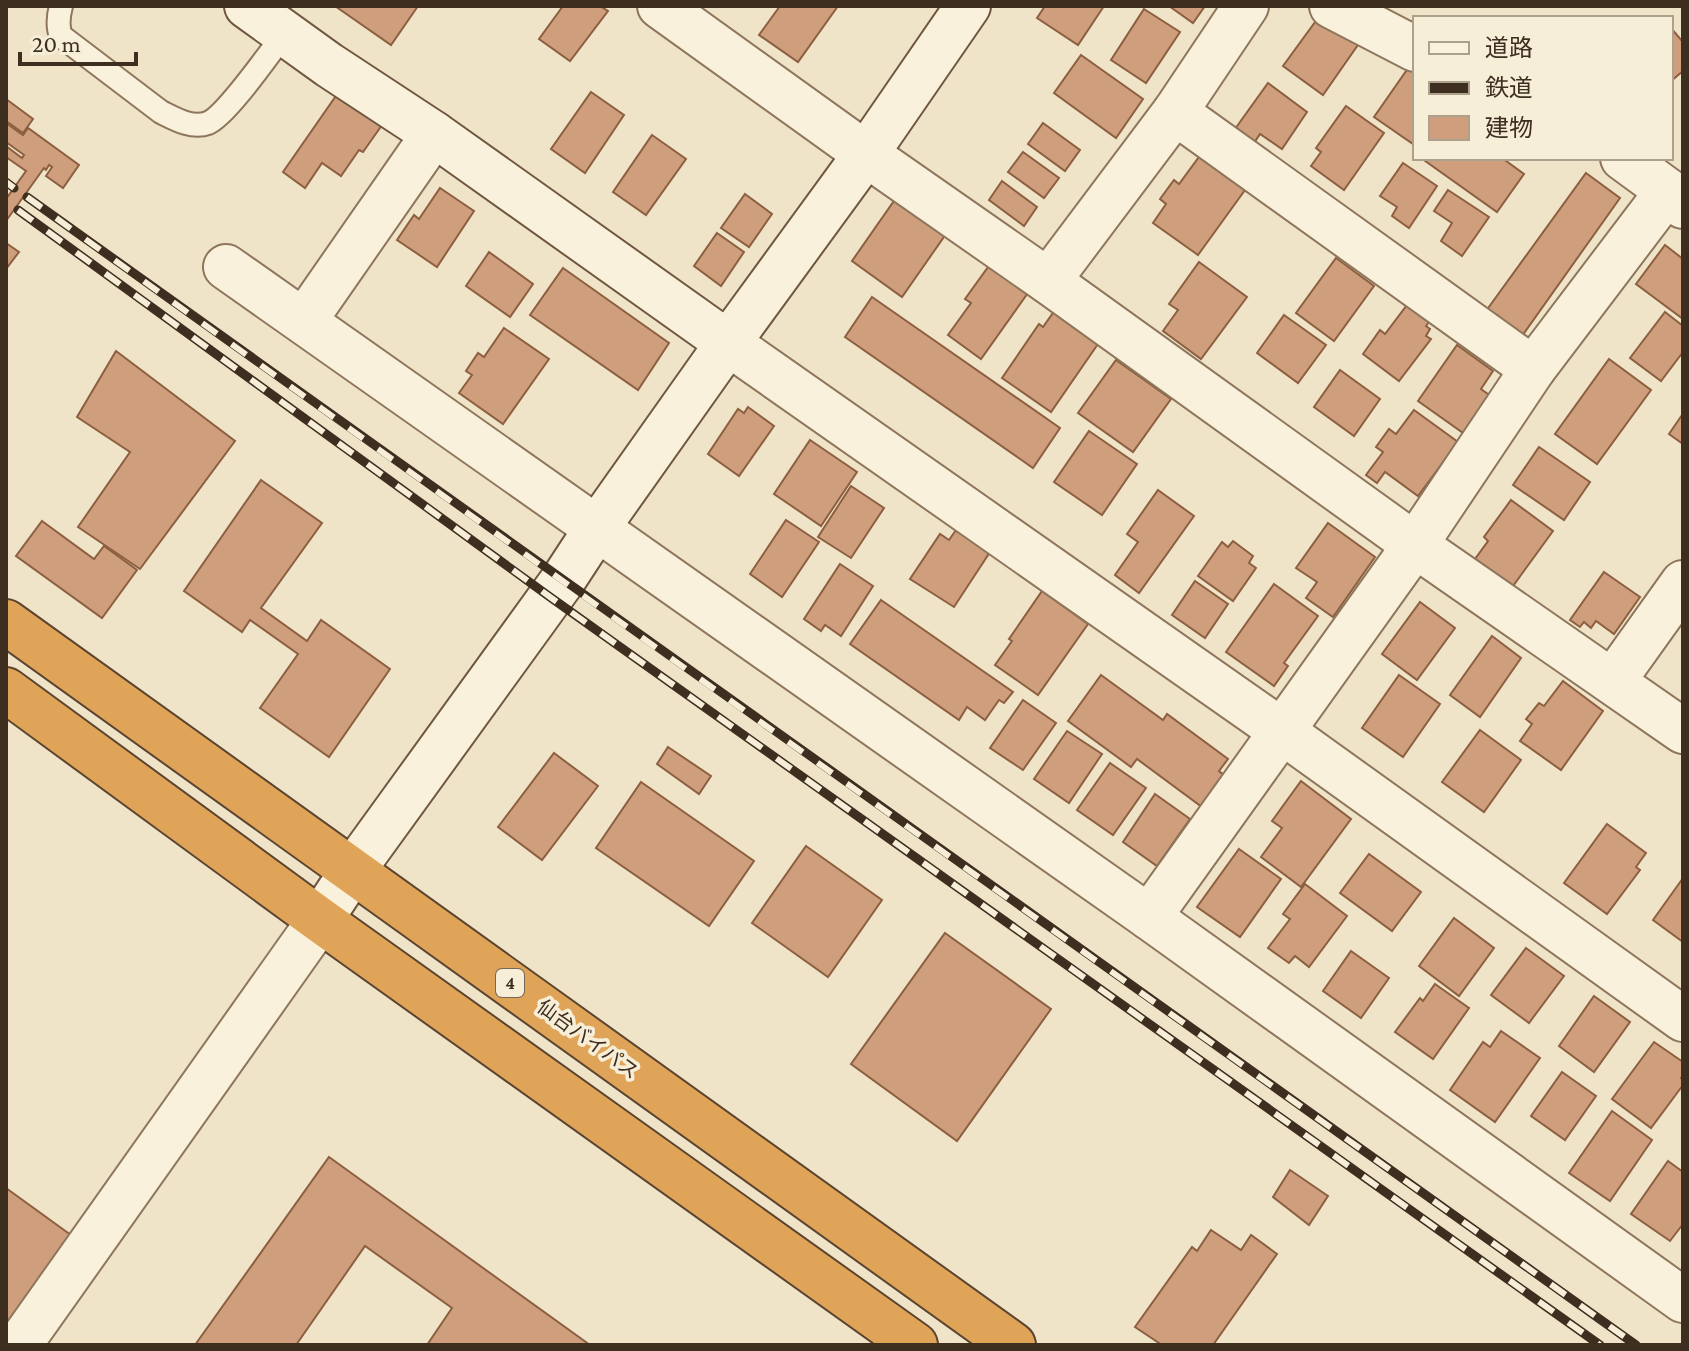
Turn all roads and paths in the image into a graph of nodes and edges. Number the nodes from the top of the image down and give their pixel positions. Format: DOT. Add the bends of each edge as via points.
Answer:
graph roads {
  1 [pos="61,6"];
  2 [pos="247,6"];
  3 [pos="660,6"];
  4 [pos="968,6"];
  5 [pos="1246,6"];
  6 [pos="1332,6"];
  7 [pos="285,33"];
  8 [pos="1413,48"];
  9 [pos="1175,112"];
  10 [pos="434,134"];
  11 [pos="866,154"];
  12 [pos="1626,160"];
  13 [pos="1676,198"];
  14 [pos="226,267"];
  15 [pos="1048,281"];
  16 [pos="304,321"];
  17 [pos="728,343"];
  18 [pos="1533,369"];
  19 [pos="597,528"];
  20 [pos="1415,545"];
  21 [pos="1683,583"];
  22 [pos="6,622"];
  23 [pos="1613,681"];
  24 [pos="6,690"];
  25 [pos="1683,731"];
  26 [pos="1283,732"];
  27 [pos="353,870"];
  28 [pos="1149,917"];
  29 [pos="320,920"];
  30 [pos="1683,1019"];
  31 [pos="1678,1285"];
  32 [pos="19,1345"];
  33 [pos="915,1345"];
  34 [pos="1013,1345"];
  1 -- 7 [label="lane" via="61,36 161,112 191,124 210,122 227,107"];
  2 -- 7 [label="street"];
  3 -- 11 [label="street"];
  4 -- 11 [label="street"];
  5 -- 9 [label="street"];
  6 -- 8 [label="street"];
  7 -- 10 [label="street"];
  9 -- 15 [label="street"];
  9 -- 18 [label="street"];
  10 -- 16 [label="street"];
  10 -- 17 [label="street"];
  11 -- 15 [label="street"];
  11 -- 17 [label="street"];
  12 -- 13 [label="street"];
  13 -- 18 [label="street"];
  14 -- 16 [label="street"];
  15 -- 20 [label="street"];
  16 -- 19 [label="street"];
  17 -- 19 [label="street"];
  17 -- 26 [label="street"];
  18 -- 20 [label="street"];
  19 -- 27 [label="street"];
  19 -- 28 [label="street"];
  20 -- 23 [label="street"];
  20 -- 26 [label="street"];
  21 -- 23 [label="street"];
  22 -- 27 [label="highway, 仙台バイパス / 4"];
  23 -- 25 [label="street"];
  24 -- 29 [label="highway"];
  26 -- 28 [label="street"];
  26 -- 30 [label="street"];
  27 -- 29 [label="street"];
  27 -- 34 [label="highway, 仙台バイパス / 4"];
  28 -- 31 [label="street"];
  29 -- 32 [label="street"];
  29 -- 33 [label="highway"];
}
